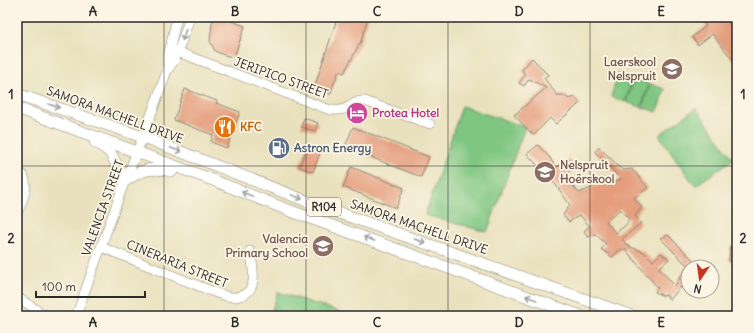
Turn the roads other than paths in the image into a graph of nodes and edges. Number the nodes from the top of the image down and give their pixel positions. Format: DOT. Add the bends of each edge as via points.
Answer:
graph roads {
  1 [pos="177,17"];
  2 [pos="190,17"];
  3 [pos="169,50"];
  4 [pos="178,52"];
  5 [pos="167,71"];
  6 [pos="17,94"];
  7 [pos="17,108"];
  8 [pos="29,112"];
  9 [pos="430,124"];
  10 [pos="143,137"];
  11 [pos="137,153"];
  12 [pos="17,169"];
  13 [pos="210,179"];
  14 [pos="125,181"];
  15 [pos="17,214"];
  16 [pos="101,247"];
  17 [pos="250,251"];
  18 [pos="17,297"];
  19 [pos="46,316"];
  20 [pos="76,316"];
  21 [pos="581,316"];
  22 [pos="632,316"];
  1 -- 3 [label="street"];
  2 -- 4 [label="street, one-way"];
  3 -- 4 [label="street, JERIPICO STREET"];
  3 -- 5 [label="street"];
  4 -- 5 [label="street"];
  4 -- 9 [label="street, JERIPICO STREET" via="330,110 344,109 360,100"];
  5 -- 10 [label="street, VALENCIA STREET"];
  6 -- 10 [label="main road, SAMORA MACHELL DRIVE / R104, one-way"];
  7 -- 8 [label="main road, R104"];
  8 -- 11 [label="main road, R104"];
  8 -- 14 [label="main road" via="99,144 110,152"];
  10 -- 11 [label="street, VALENCIA STREET"];
  10 -- 22 [label="main road, SAMORA MACHELL DRIVE / R104, one-way" via="314,204"];
  11 -- 13 [label="main road, R104"];
  11 -- 14 [label="street, VALENCIA STREET"];
  12 -- 15 [label="street" via="26,180 24,196"];
  13 -- 14 [label="main road" via="153,169"];
  21 -- 13 [label="main road, R104, one-way" via="288,210"];
  14 -- 16 [label="street, VALENCIA STREET"];
  16 -- 17 [label="street, CINERARIA STREET" via="227,297 249,293 254,278"];
  16 -- 20 [label="street, VALENCIA STREET"];
  18 -- 19 [label="street"];
}
